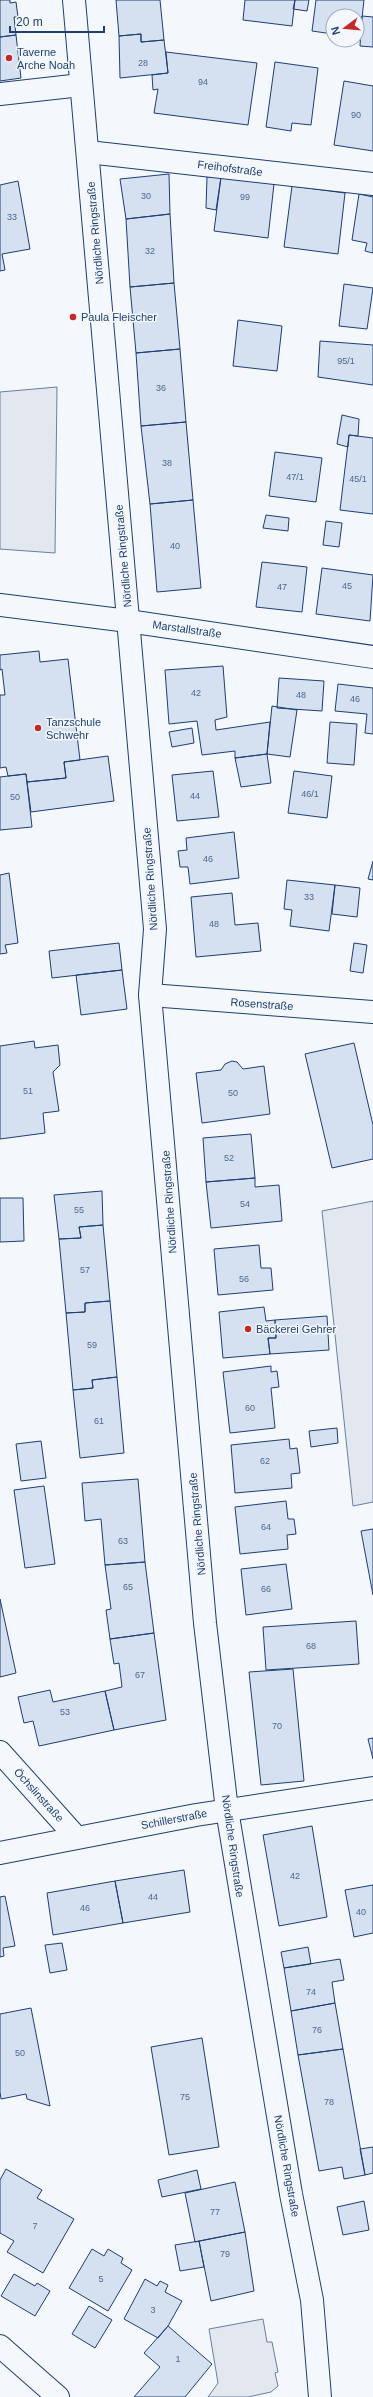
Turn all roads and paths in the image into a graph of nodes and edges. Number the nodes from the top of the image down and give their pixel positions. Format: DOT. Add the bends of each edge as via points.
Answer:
graph roads {
  1 [pos="74,0"];
  2 [pos="81,85"];
  3 [pos="0,94"];
  4 [pos="88,152"];
  5 [pos="373,184"];
  6 [pos="0,605"];
  7 [pos="128,621"];
  8 [pos="373,657"];
  9 [pos="150,995"];
  10 [pos="373,1012"];
  11 [pos="0,1752"];
  12 [pos="373,1788"];
  13 [pos="227,1810"];
  14 [pos="78,1838"];
  15 [pos="0,1854"];
  16 [pos="0,2346"];
  17 [pos="58,2397"];
  18 [pos="320,2397"];
  1 -- 2 [label="street, Nördliche Ringstraße"];
  2 -- 3 [label="street"];
  2 -- 4 [label="street, Nördliche Ringstraße"];
  4 -- 5 [label="street, Freihofstraße"];
  4 -- 7 [label="street, Nördliche Ringstraße"];
  6 -- 7 [label="street, Marstallstraße"];
  7 -- 8 [label="street, Marstallstraße"];
  7 -- 9 [label="street, Nördliche Ringstraße" via="155,929"];
  9 -- 10 [label="street, Rosenstraße"];
  9 -- 13 [label="street, Nördliche Ringstraße" via="205,1623"];
  11 -- 14 [label="street, Öchslinstraße"];
  12 -- 13 [label="street, Schillerstraße"];
  13 -- 14 [label="street, Schillerstraße"];
  13 -- 18 [label="street, Nördliche Ringstraße" via="291,2194 312,2300"];
  14 -- 15 [label="street, Schillerstraße"];
  16 -- 17 [label="street"];
}
